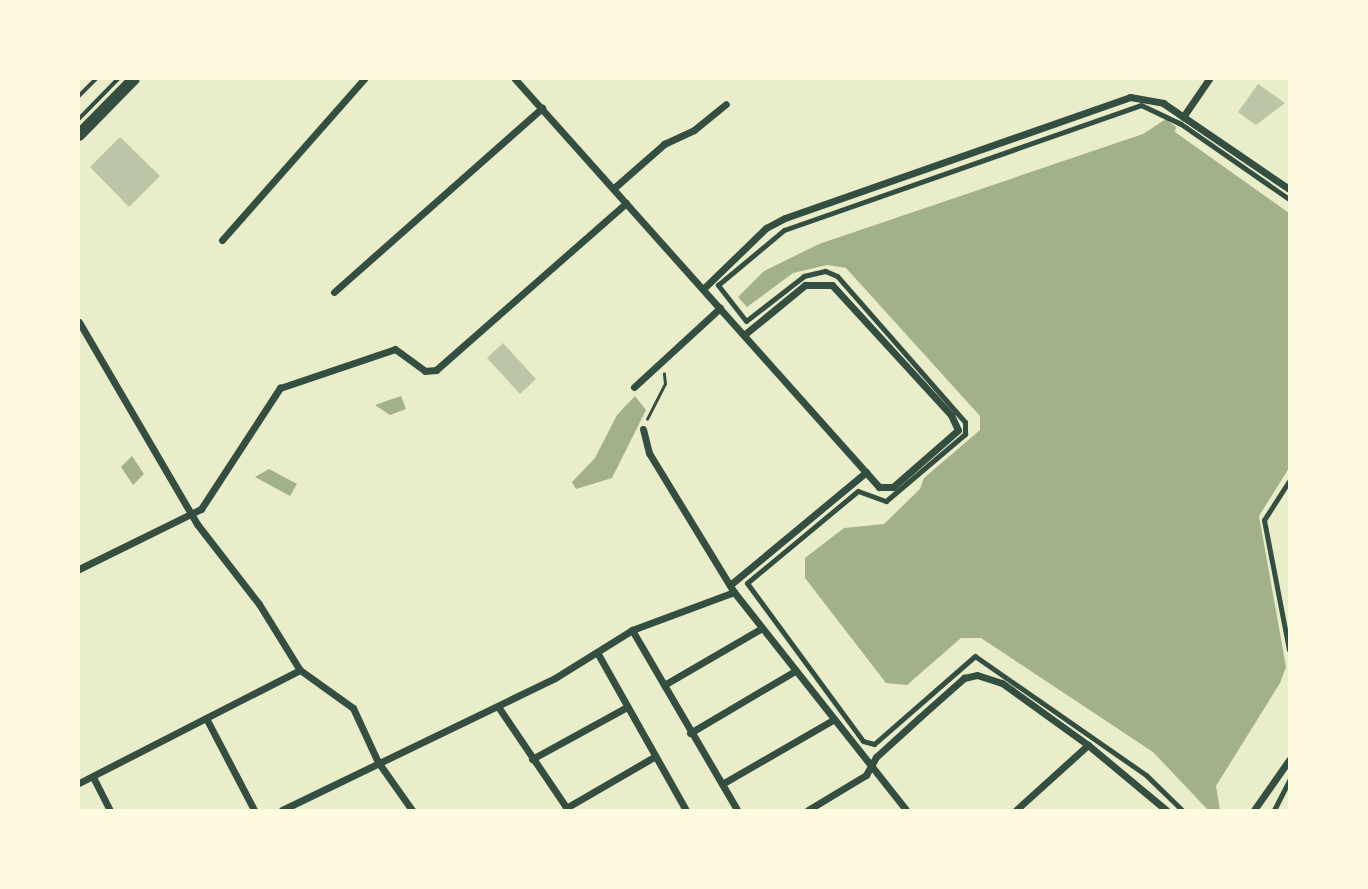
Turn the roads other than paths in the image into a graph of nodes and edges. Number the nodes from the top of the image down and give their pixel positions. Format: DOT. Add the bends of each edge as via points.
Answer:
graph roads {
  1 [pos="96,79"];
  2 [pos="118,79"];
  3 [pos="134,79"];
  4 [pos="364,79"];
  5 [pos="515,79"];
  6 [pos="1209,79"];
  7 [pos="79,96"];
  8 [pos="726,104"];
  9 [pos="542,108"];
  10 [pos="1183,117"];
  11 [pos="79,119"];
  12 [pos="79,135"];
  13 [pos="614,188"];
  14 [pos="1289,189"];
  15 [pos="1289,199"];
  16 [pos="626,203"];
  17 [pos="222,240"];
  18 [pos="703,289"];
  19 [pos="334,292"];
  20 [pos="720,308"];
  21 [pos="79,322"];
  22 [pos="744,335"];
  23 [pos="634,387"];
  24 [pos="643,429"];
  25 [pos="866,472"];
  26 [pos="1289,481"];
  27 [pos="191,514"];
  28 [pos="79,569"];
  29 [pos="732,589"];
  30 [pos="762,628"];
  31 [pos="632,630"];
  32 [pos="1289,650"];
  33 [pos="598,654"];
  34 [pos="300,670"];
  35 [pos="795,671"];
  36 [pos="664,685"];
  37 [pos="627,707"];
  38 [pos="499,708"];
  39 [pos="206,718"];
  40 [pos="833,720"];
  41 [pos="690,733"];
  42 [pos="1088,745"];
  43 [pos="654,757"];
  44 [pos="532,759"];
  45 [pos="1289,760"];
  46 [pos="378,762"];
  47 [pos="871,767"];
  48 [pos="93,776"];
  49 [pos="1289,781"];
  50 [pos="79,783"];
  51 [pos="722,785"];
  52 [pos="685,808"];
  53 [pos="567,809"];
  54 [pos="110,810"];
  55 [pos="254,810"];
  56 [pos="282,810"];
  57 [pos="412,810"];
  58 [pos="676,810"];
  59 [pos="737,810"];
  60 [pos="808,810"];
  61 [pos="906,810"];
  62 [pos="1016,810"];
  63 [pos="1166,810"];
  64 [pos="1182,810"];
  65 [pos="1254,810"];
  66 [pos="1274,810"];
  1 -- 7 [label="lane"];
  2 -- 11 [label="lane"];
  3 -- 12 [label="main road"];
  4 -- 17 [label="street"];
  5 -- 9 [label="street"];
  6 -- 10 [label="street"];
  8 -- 13 [label="street" via="694,130 664,144"];
  9 -- 13 [label="street"];
  9 -- 19 [label="street"];
  10 -- 14 [label="street"];
  10 -- 18 [label="street" via="1151,98 1130,97 797,214 766,228"];
  13 -- 16 [label="street"];
  15 -- 64 [label="street" via="1181,124 1141,105 783,230 718,285 746,321 804,276 825,271 837,276 965,422 965,434 886,501 858,491 747,583 863,741 874,744 975,656 1146,775"];
  16 -- 18 [label="street"];
  16 -- 27 [label="street" via="436,370 425,371 395,349 280,388 201,509"];
  18 -- 20 [label="street"];
  20 -- 22 [label="street"];
  20 -- 23 [label="street"];
  21 -- 27 [label="street"];
  22 -- 25 [label="street"];
  22 -- 25 [label="street" via="805,285 832,285 957,423 954,435 888,490"];
  24 -- 29 [label="street" via="649,453"];
  25 -- 29 [label="street"];
  26 -- 32 [label="street" via="1264,520"];
  27 -- 28 [label="street"];
  27 -- 34 [label="street" via="259,604"];
  29 -- 30 [label="street"];
  29 -- 31 [label="street"];
  30 -- 35 [label="street"];
  30 -- 36 [label="street"];
  31 -- 33 [label="street"];
  31 -- 36 [label="street"];
  33 -- 37 [label="street"];
  33 -- 38 [label="street"];
  34 -- 39 [label="street"];
  34 -- 46 [label="street" via="353,708"];
  35 -- 40 [label="street"];
  35 -- 41 [label="street"];
  36 -- 41 [label="street"];
  37 -- 43 [label="street"];
  37 -- 44 [label="street"];
  38 -- 44 [label="street"];
  38 -- 46 [label="street"];
  39 -- 48 [label="street"];
  39 -- 55 [label="street"];
  40 -- 47 [label="street"];
  40 -- 51 [label="street"];
  41 -- 51 [label="street"];
  42 -- 47 [label="street" via="1002,683 977,675 964,678 876,757"];
  42 -- 62 [label="street"];
  42 -- 63 [label="street"];
  43 -- 52 [label="street"];
  43 -- 53 [label="street"];
  44 -- 53 [label="street"];
  45 -- 65 [label="street"];
  46 -- 56 [label="street"];
  46 -- 57 [label="street"];
  47 -- 60 [label="street" via="866,775"];
  47 -- 61 [label="street"];
  48 -- 50 [label="street"];
  48 -- 54 [label="street"];
  49 -- 66 [label="street"];
  51 -- 59 [label="street"];
  52 -- 58 [label="street"];
}
